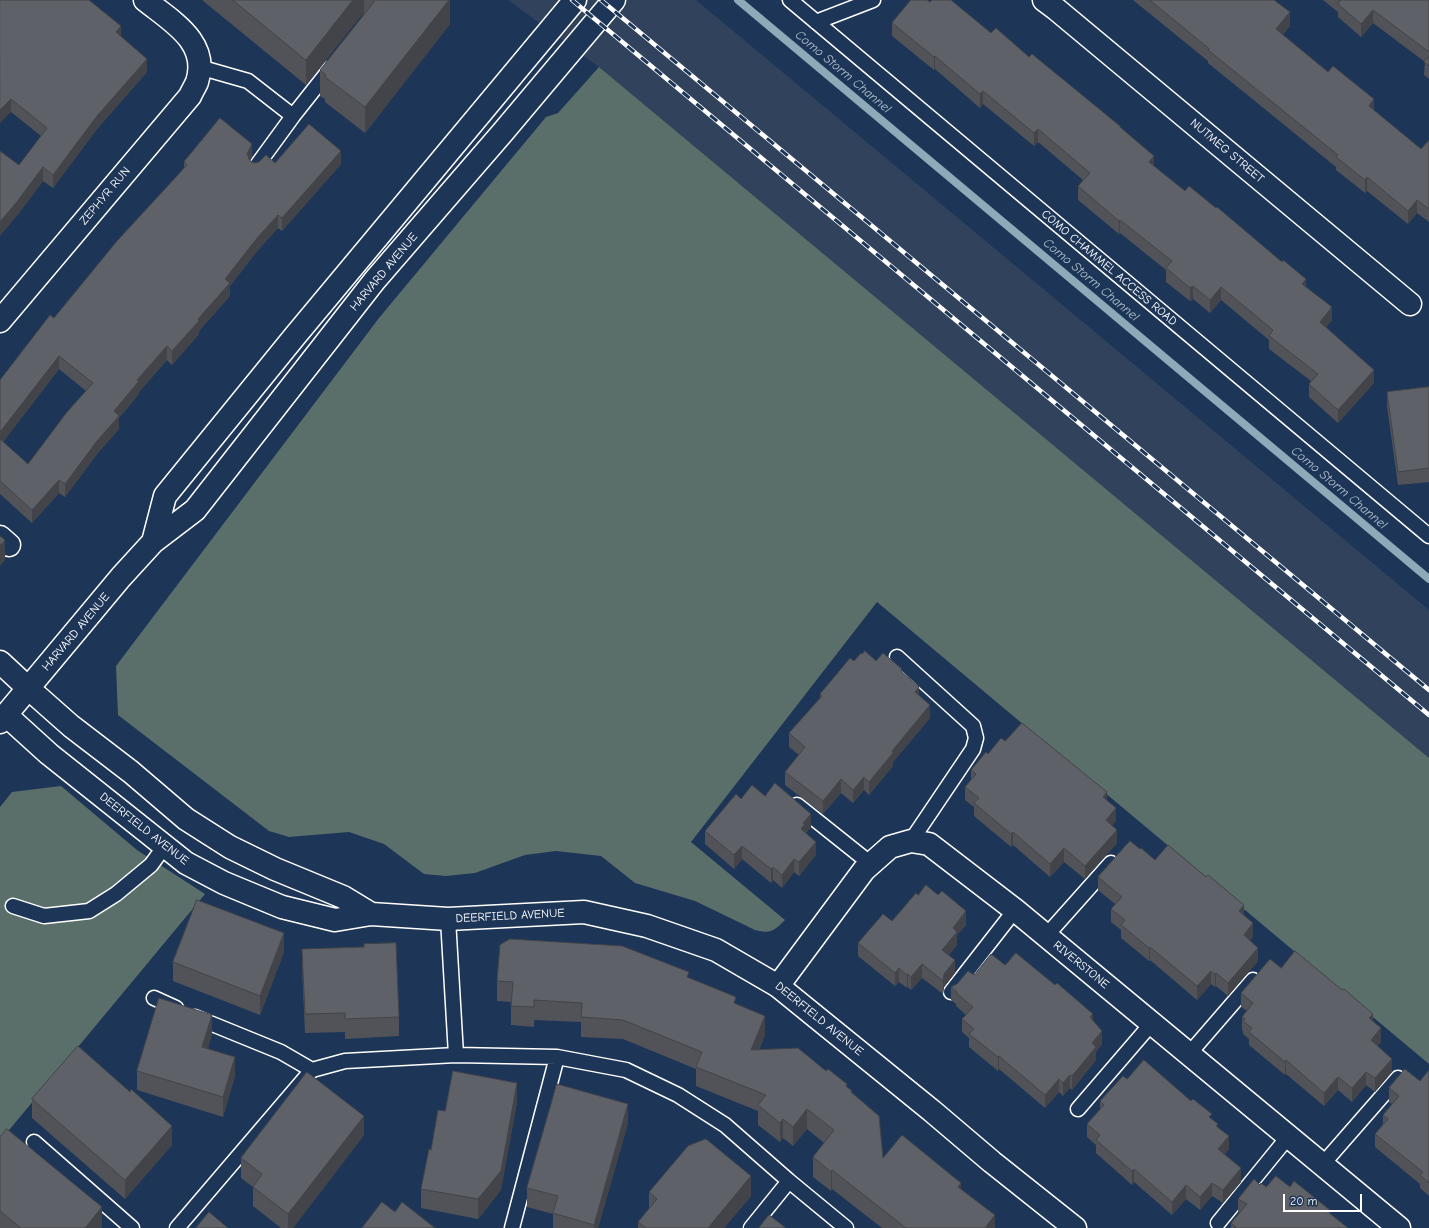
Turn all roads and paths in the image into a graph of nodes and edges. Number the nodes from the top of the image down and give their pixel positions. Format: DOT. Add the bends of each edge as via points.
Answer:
graph roads {
  1 [pos="145,0"];
  2 [pos="575,0"];
  3 [pos="614,0"];
  4 [pos="790,0"];
  5 [pos="872,0"];
  6 [pos="1044,0"];
  7 [pos="816,22"];
  8 [pos="339,58"];
  9 [pos="199,67"];
  10 [pos="293,116"];
  11 [pos="255,168"];
  12 [pos="1410,304"];
  13 [pos="0,321"];
  14 [pos="1429,536"];
  15 [pos="153,542"];
  16 [pos="897,657"];
  17 [pos="0,662"];
  18 [pos="28,688"];
  19 [pos="2,715"];
  20 [pos="789,798"];
  21 [pos="910,841"];
  22 [pos="164,847"];
  23 [pos="1119,853"];
  24 [pos="871,864"];
  25 [pos="13,906"];
  26 [pos="1015,910"];
  27 [pos="371,914"];
  28 [pos="448,919"];
  29 [pos="1046,936"];
  30 [pos="1259,972"];
  31 [pos="778,986"];
  32 [pos="951,992"];
  33 [pos="154,998"];
  34 [pos="1152,1023"];
  35 [pos="1189,1054"];
  36 [pos="456,1055"];
  37 [pos="557,1057"];
  38 [pos="312,1070"];
  39 [pos="1398,1078"];
  40 [pos="1078,1109"];
  41 [pos="1288,1137"];
  42 [pos="34,1142"];
  43 [pos="1322,1165"];
  44 [pos="789,1182"];
  45 [pos="1218,1223"];
  46 [pos="132,1228"];
  47 [pos="177,1228"];
  48 [pos="512,1228"];
  49 [pos="751,1228"];
  50 [pos="846,1228"];
  51 [pos="1075,1228"];
  52 [pos="1399,1228"];
  1 -- 9 [label="street" via="189,36 197,50"];
  2 -- 15 [label="street, HARVARD AVENUE" via="165,496"];
  3 -- 15 [label="street, HARVARD AVENUE" via="375,280 195,510"];
  4 -- 7 [label="lane, COMO CHAMMEL ACCESS ROAD"];
  5 -- 7 [label="lane"];
  6 -- 12 [label="street, NUTMEG STREET"];
  7 -- 14 [label="lane, COMO CHAMMEL ACCESS ROAD"];
  8 -- 10 [label="lane"];
  9 -- 10 [label="lane" via="248,81"];
  9 -- 13 [label="street, ZEPHYR RUN" via="197,82 190,96"];
  10 -- 11 [label="lane"];
  15 -- 18 [label="street, HARVARD AVENUE"];
  16 -- 21 [label="lane" via="973,726 976,738 973,749"];
  17 -- 18 [label="street, DEERFIELD AVENUE"];
  18 -- 19 [label="street, HARVARD AVENUE"];
  18 -- 27 [label="street, DEERFIELD AVENUE" via="186,819 230,847 343,897"];
  19 -- 22 [label="street, DEERFIELD AVENUE"];
  20 -- 24 [label="lane"];
  21 -- 24 [label="street, RIVERSTONE" via="890,847"];
  21 -- 26 [label="street, RIVERSTONE" via="929,844"];
  22 -- 25 [label="lane" via="151,866 116,894 89,911 44,916"];
  22 -- 27 [label="street, DEERFIELD AVENUE" via="186,863 224,883 282,907 335,920"];
  23 -- 29 [label="lane"];
  24 -- 31 [label="street, RIVERSTONE"];
  26 -- 29 [label="street, RIVERSTONE"];
  26 -- 32 [label="lane"];
  27 -- 28 [label="street, DEERFIELD AVENUE"];
  28 -- 31 [label="street, DEERFIELD AVENUE" via="584,912 648,926 716,950"];
  28 -- 36 [label="lane"];
  29 -- 34 [label="street, RIVERSTONE"];
  30 -- 35 [label="lane"];
  31 -- 51 [label="street, DEERFIELD AVENUE"];
  33 -- 38 [label="lane" via="281,1052"];
  34 -- 35 [label="street, RIVERSTONE"];
  34 -- 40 [label="lane"];
  35 -- 41 [label="street, RIVERSTONE"];
  36 -- 37 [label="lane"];
  36 -- 38 [label="lane" via="344,1060"];
  37 -- 44 [label="lane" via="626,1070 678,1095 725,1125"];
  37 -- 48 [label="lane"];
  38 -- 47 [label="lane"];
  39 -- 43 [label="lane"];
  41 -- 43 [label="street, RIVERSTONE"];
  41 -- 45 [label="lane"];
  42 -- 46 [label="lane"];
  43 -- 52 [label="street, RIVERSTONE"];
  44 -- 49 [label="lane"];
  44 -- 50 [label="lane"];
}
